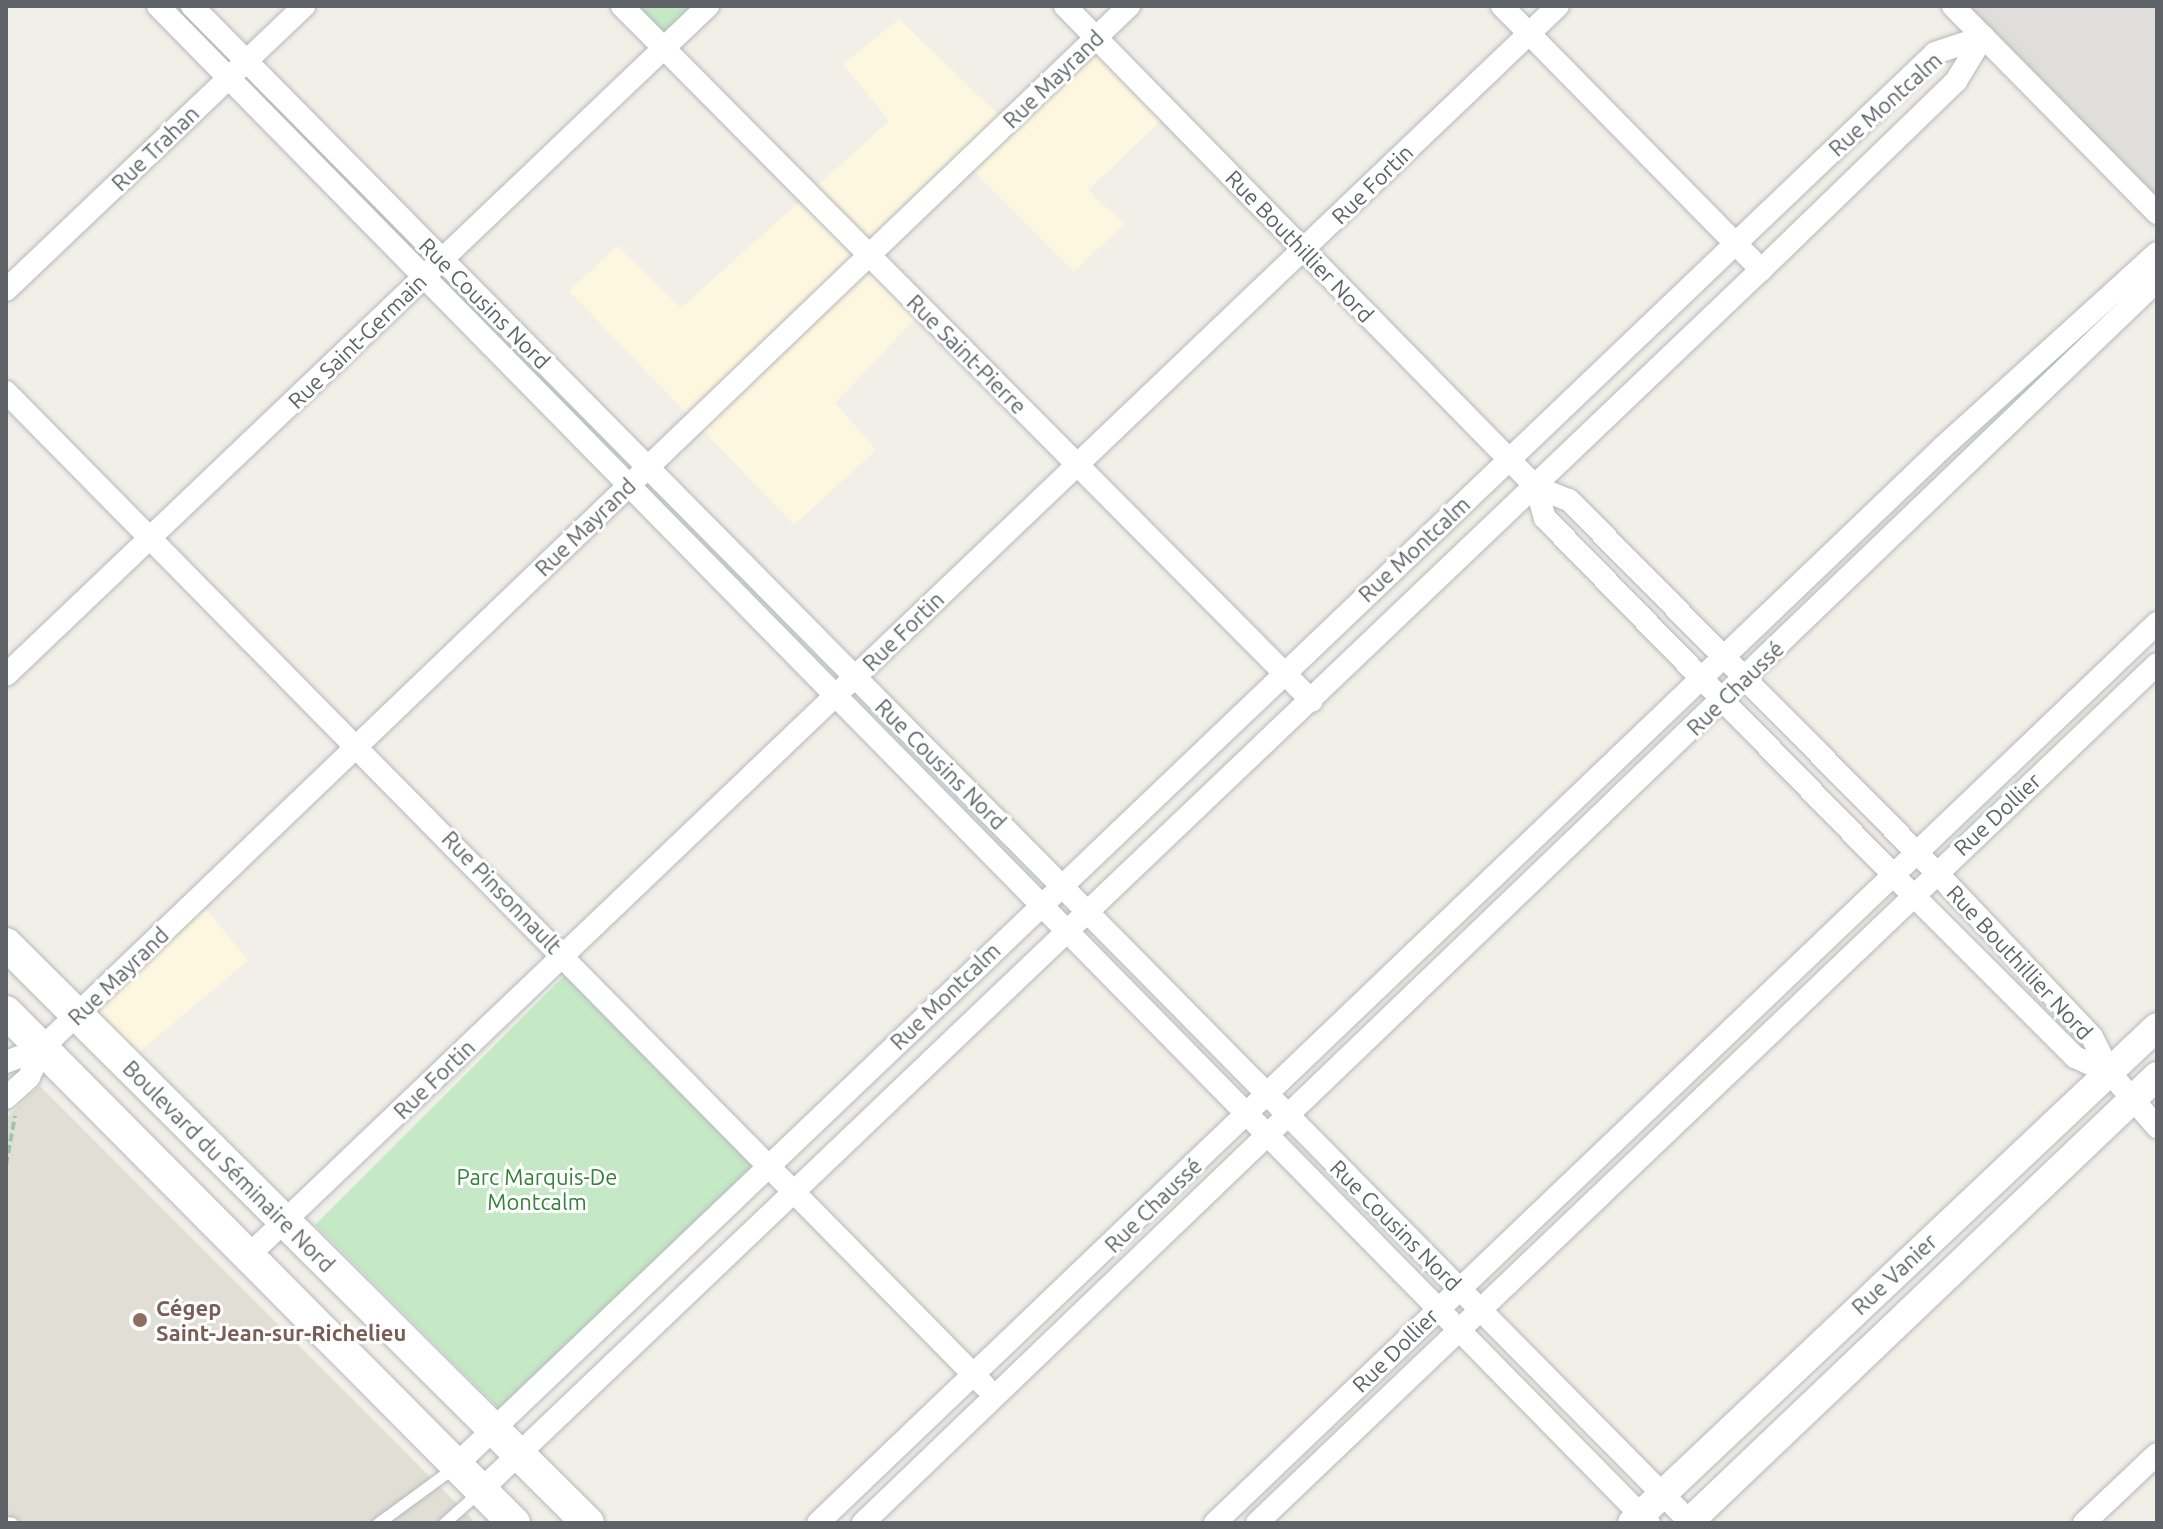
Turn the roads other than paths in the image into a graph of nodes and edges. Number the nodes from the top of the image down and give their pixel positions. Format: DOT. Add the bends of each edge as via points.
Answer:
graph roads {
  1 [pos="158,6"];
  2 [pos="192,6"];
  3 [pos="304,6"];
  4 [pos="622,6"];
  5 [pos="708,6"];
  6 [pos="1065,6"];
  7 [pos="1129,6"];
  8 [pos="1502,6"];
  9 [pos="1558,6"];
  10 [pos="1953,6"];
  11 [pos="1529,34"];
  12 [pos="1983,37"];
  13 [pos="1096,38"];
  14 [pos="664,48"];
  15 [pos="246,61"];
  16 [pos="229,78"];
  17 [pos="2157,213"];
  18 [pos="1735,243"];
  19 [pos="1303,249"];
  20 [pos="2157,253"];
  21 [pos="869,255"];
  22 [pos="442,259"];
  23 [pos="1761,270"];
  24 [pos="424,276"];
  25 [pos="2157,281"];
  26 [pos="6,290"];
  27 [pos="6,392"];
  28 [pos="1942,448"];
  29 [pos="1509,459"];
  30 [pos="1077,465"];
  31 [pos="648,468"];
  32 [pos="1962,470"];
  33 [pos="629,485"];
  34 [pos="1536,487"];
  35 [pos="153,535"];
  36 [pos="2157,623"];
  37 [pos="2135,644"];
  38 [pos="1723,659"];
  39 [pos="2157,663"];
  40 [pos="1283,672"];
  41 [pos="6,675"];
  42 [pos="855,677"];
  43 [pos="1745,678"];
  44 [pos="1702,679"];
  45 [pos="836,695"];
  46 [pos="1724,698"];
  47 [pos="1312,701"];
  48 [pos="358,745"];
  49 [pos="1916,854"];
  50 [pos="1936,872"];
  51 [pos="1894,874"];
  52 [pos="1485,883"];
  53 [pos="1061,886"];
  54 [pos="1914,896"];
  55 [pos="1041,904"];
  56 [pos="1507,907"];
  57 [pos="1088,913"];
  58 [pos="1068,931"];
  59 [pos="6,944"];
  60 [pos="564,955"];
  61 [pos="6,1012"];
  62 [pos="77,1015"];
  63 [pos="2157,1027"];
  64 [pos="42,1048"];
  65 [pos="6,1062"];
  66 [pos="2110,1073"];
  67 [pos="2157,1076"];
  68 [pos="1682,1079"];
  69 [pos="14,1091"];
  70 [pos="1266,1094"];
  71 [pos="1700,1098"];
  72 [pos="2132,1101"];
  73 [pos="1248,1114"];
  74 [pos="1287,1114"];
  75 [pos="2157,1127"];
  76 [pos="1267,1133"];
  77 [pos="768,1164"];
  78 [pos="795,1192"];
  79 [pos="285,1221"];
  80 [pos="247,1257"];
  81 [pos="1883,1284"];
  82 [pos="1459,1289"];
  83 [pos="1438,1308"];
  84 [pos="1480,1310"];
  85 [pos="1910,1313"];
  86 [pos="1459,1329"];
  87 [pos="974,1375"];
  88 [pos="995,1396"];
  89 [pos="495,1429"];
  90 [pos="520,1454"];
  91 [pos="2157,1454"];
  92 [pos="456,1465"];
  93 [pos="481,1490"];
  94 [pos="1660,1492"];
  95 [pos="1641,1520"];
  96 [pos="378,1523"];
  97 [pos="444,1523"];
  98 [pos="514,1523"];
  99 [pos="588,1523"];
  100 [pos="818,1523"];
  101 [pos="863,1523"];
  102 [pos="1215,1523"];
  103 [pos="1257,1523"];
  104 [pos="1689,1523"];
  105 [pos="2084,1523"];
  1 -- 16 [label="street, Rue Cousins Nord"];
  2 -- 15 [label="street, Rue Cousins Nord"];
  3 -- 15 [label="street, Rue Trahan"];
  4 -- 14 [label="street, Rue Saint-Pierre"];
  5 -- 14 [label="street, Rue Saint-Germain"];
  6 -- 13 [label="street, Rue Bouthillier Nord"];
  7 -- 13 [label="street, Rue Mayrand"];
  8 -- 11 [label="street"];
  9 -- 11 [label="street, Rue Fortin"];
  10 -- 12 [label="street"];
  11 -- 18 [label="street"];
  11 -- 19 [label="street, Rue Fortin"];
  12 -- 17 [label="street"];
  12 -- 18 [label="street, Rue Montcalm" via="1935,53"];
  12 -- 23 [label="street, Rue Montcalm" via="1956,81"];
  13 -- 19 [label="street, Rue Bouthillier Nord"];
  13 -- 21 [label="street, Rue Mayrand"];
  14 -- 21 [label="street, Rue Saint-Pierre"];
  14 -- 22 [label="street, Rue Saint-Germain"];
  15 -- 16 [label="street, Rue Trahan"];
  15 -- 22 [label="street, Rue Cousins Nord"];
  16 -- 24 [label="street, Rue Cousins Nord"];
  16 -- 26 [label="street, Rue Trahan"];
  18 -- 23 [label="street"];
  18 -- 29 [label="street, Rue Montcalm"];
  19 -- 29 [label="street, Rue Bouthillier Nord"];
  19 -- 30 [label="street, Rue Fortin"];
  20 -- 28 [label="street, Rue Chaussé"];
  21 -- 30 [label="street, Rue Saint-Pierre"];
  21 -- 31 [label="street, Rue Mayrand"];
  22 -- 24 [label="street, Rue Saint-Germain"];
  22 -- 31 [label="street, Rue Cousins Nord"];
  23 -- 34 [label="street, Rue Montcalm"];
  24 -- 33 [label="street, Rue Cousins Nord"];
  24 -- 35 [label="street, Rue Saint-Germain"];
  25 -- 32 [label="street, Rue Chaussé"];
  27 -- 35 [label="street, Rue Pinsonnault"];
  28 -- 32 [label="street"];
  28 -- 38 [label="street, Rue Chaussé"];
  29 -- 34 [label="street, Rue Bouthillier Nord"];
  29 -- 40 [label="street, Rue Montcalm"];
  30 -- 40 [label="street, Rue Saint-Pierre"];
  30 -- 42 [label="street, Rue Fortin"];
  31 -- 33 [label="street, Rue Mayrand"];
  31 -- 42 [label="street, Rue Cousins Nord"];
  32 -- 43 [label="street, Rue Chaussé"];
  33 -- 45 [label="street, Rue Cousins Nord"];
  33 -- 48 [label="street, Rue Mayrand"];
  34 -- 38 [label="street, Rue Bouthillier Nord" via="1569,500"];
  34 -- 44 [label="street, Rue Bouthillier Nord" via="1545,518"];
  34 -- 47 [label="street, Rue Montcalm"];
  35 -- 41 [label="street, Rue Saint-Germain"];
  35 -- 48 [label="street, Rue Pinsonnault"];
  36 -- 37 [label="street, Rue Dollier"];
  37 -- 39 [label="street, Rue Dollier"];
  37 -- 49 [label="street, Rue Dollier"];
  38 -- 43 [label="street, Rue Bouthillier Nord"];
  38 -- 44 [label="street, Rue Chaussé"];
  39 -- 50 [label="street, Rue Dollier"];
  40 -- 47 [label="street, Rue Saint-Pierre"];
  40 -- 53 [label="street, Rue Montcalm"];
  42 -- 45 [label="street, Rue Fortin"];
  42 -- 53 [label="street, Rue Cousins Nord"];
  43 -- 46 [label="street, Rue Chaussé"];
  43 -- 49 [label="street, Rue Bouthillier Nord"];
  44 -- 46 [label="street, Rue Bouthillier Nord"];
  44 -- 52 [label="street, Rue Chaussé"];
  45 -- 55 [label="street, Rue Cousins Nord"];
  45 -- 60 [label="street, Rue Fortin"];
  46 -- 51 [label="street, Rue Bouthillier Nord"];
  46 -- 56 [label="street, Rue Chaussé"];
  47 -- 57 [label="street, Rue Montcalm"];
  48 -- 60 [label="street, Rue Pinsonnault"];
  48 -- 62 [label="street, Rue Mayrand"];
  49 -- 50 [label="street, Rue Bouthillier Nord"];
  49 -- 51 [label="street, Rue Dollier"];
  50 -- 54 [label="street, Rue Dollier"];
  50 -- 66 [label="street, Rue Bouthillier Nord" via="2092,1037"];
  51 -- 54 [label="street, Rue Bouthillier Nord"];
  51 -- 68 [label="street, Rue Dollier"];
  52 -- 56 [label="street"];
  52 -- 70 [label="street, Rue Chaussé"];
  53 -- 55 [label="street, Rue Montcalm"];
  53 -- 57 [label="street, Rue Cousins Nord"];
  54 -- 66 [label="street, Rue Bouthillier Nord" via="2075,1057"];
  54 -- 71 [label="street, Rue Dollier"];
  55 -- 58 [label="street, Rue Cousins Nord"];
  55 -- 77 [label="street, Rue Montcalm"];
  56 -- 74 [label="street, Rue Chaussé"];
  57 -- 58 [label="street, Rue Montcalm"];
  57 -- 70 [label="street, Rue Cousins Nord"];
  58 -- 73 [label="street, Rue Cousins Nord"];
  58 -- 78 [label="street, Rue Montcalm"];
  59 -- 62 [label="main road, Boulevard du Séminaire Nord"];
  60 -- 77 [label="street, Rue Pinsonnault"];
  60 -- 79 [label="street, Rue Fortin"];
  61 -- 64 [label="main road"];
  62 -- 64 [label="street, Rue Mayrand"];
  62 -- 79 [label="main road, Boulevard du Séminaire Nord"];
  63 -- 66 [label="street, Rue Vanier"];
  64 -- 65 [label="street, Rue Mayrand"];
  64 -- 69 [label="street, Rue Mayrand"];
  64 -- 80 [label="main road"];
  66 -- 72 [label="street"];
  66 -- 81 [label="street, Rue Vanier"];
  67 -- 72 [label="street, Rue Vanier"];
  68 -- 71 [label="street"];
  68 -- 82 [label="street, Rue Dollier"];
  70 -- 73 [label="street, Rue Chaussé"];
  70 -- 74 [label="street, Rue Cousins Nord"];
  71 -- 84 [label="street, Rue Dollier"];
  72 -- 75 [label="street"];
  72 -- 85 [label="street, Rue Vanier"];
  73 -- 76 [label="street, Rue Cousins Nord"];
  73 -- 87 [label="street, Rue Chaussé"];
  74 -- 76 [label="street, Rue Chaussé"];
  74 -- 82 [label="street, Rue Cousins Nord"];
  76 -- 83 [label="street, Rue Cousins Nord"];
  76 -- 88 [label="street, Rue Chaussé"];
  77 -- 78 [label="street, Rue Pinsonnault"];
  77 -- 89 [label="street, Rue Montcalm"];
  78 -- 87 [label="street, Rue Pinsonnault"];
  78 -- 90 [label="street, Rue Montcalm"];
  79 -- 80 [label="street, Rue Fortin"];
  79 -- 89 [label="main road, Boulevard du Séminaire Nord"];
  80 -- 92 [label="main road"];
  81 -- 85 [label="street"];
  81 -- 94 [label="street, Rue Vanier"];
  82 -- 83 [label="street, Rue Dollier"];
  82 -- 84 [label="street, Rue Cousins Nord"];
  83 -- 86 [label="street, Rue Cousins Nord"];
  83 -- 102 [label="street, Rue Dollier"];
  84 -- 86 [label="street, Rue Dollier"];
  84 -- 94 [label="street, Rue Cousins Nord"];
  85 -- 104 [label="street, Rue Vanier"];
  86 -- 95 [label="street, Rue Cousins Nord"];
  86 -- 103 [label="street, Rue Dollier"];
  87 -- 88 [label="street, Rue Pinsonnault"];
  87 -- 100 [label="street, Rue Chaussé"];
  88 -- 101 [label="street, Rue Chaussé"];
  89 -- 90 [label="main road, Boulevard du Séminaire Nord"];
  89 -- 92 [label="street, Rue Montcalm"];
  90 -- 93 [label="street, Rue Montcalm"];
  90 -- 99 [label="main road, Boulevard du Séminaire Nord"];
  91 -- 105 [label="street"];
  92 -- 93 [label="main road"];
  92 -- 96 [label="lane"];
  93 -- 97 [label="lane"];
  93 -- 98 [label="main road"];
  94 -- 95 [label="street, Rue Vanier"];
  94 -- 104 [label="street, Rue Cousins Nord"];
}
